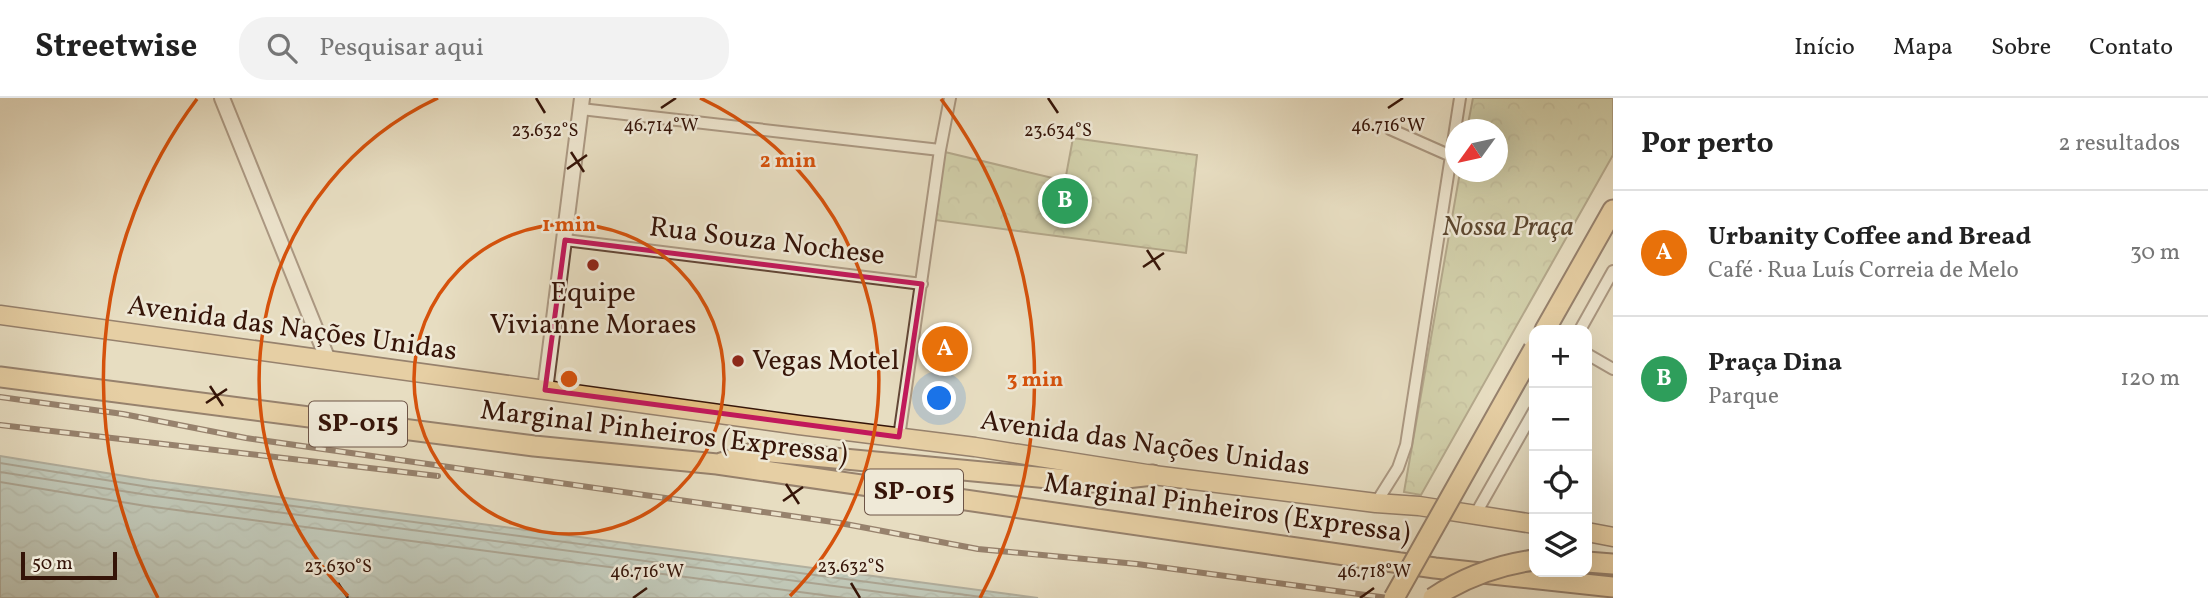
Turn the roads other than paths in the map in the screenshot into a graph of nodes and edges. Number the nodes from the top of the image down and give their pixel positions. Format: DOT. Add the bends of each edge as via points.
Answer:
graph roads {
  1 [pos="222,98"];
  2 [pos="950,98"];
  3 [pos="1460,98"];
  4 [pos="581,103"];
  5 [pos="1457,119"];
  6 [pos="1390,128"];
  7 [pos="940,150"];
  8 [pos="1445,153"];
  9 [pos="1447,182"];
  10 [pos="1613,210"];
  11 [pos="565,240"];
  12 [pos="1613,271"];
  13 [pos="922,284"];
  14 [pos="0,315"];
  15 [pos="1548,325"];
  16 [pos="1583,325"];
  17 [pos="1592,357"];
  18 [pos="1529,358"];
  19 [pos="328,360"];
  20 [pos="1613,369"];
  21 [pos="0,377"];
  22 [pos="545,390"];
  23 [pos="1529,420"];
  24 [pos="899,437"];
  25 [pos="717,464"];
  26 [pos="1153,475"];
  27 [pos="1376,503"];
  28 [pos="1475,515"];
  29 [pos="1529,523"];
  30 [pos="1592,533"];
  31 [pos="1613,537"];
  32 [pos="1529,561"];
  33 [pos="1592,562"];
  34 [pos="1613,564"];
  35 [pos="1613,587"];
  36 [pos="1394,598"];
  37 [pos="1433,598"];
  1 -- 19 [label="street"];
  2 -- 7 [label="street"];
  3 -- 5 [label="street"];
  4 -- 7 [label="street"];
  4 -- 11 [label="street"];
  6 -- 8 [label="street"];
  7 -- 13 [label="street"];
  9 -- 27 [label="street" via="1406,445"];
  10 -- 15 [label="highway"];
  11 -- 13 [label="street, Rua Souza Nochese"];
  11 -- 22 [label="street"];
  12 -- 16 [label="street"];
  13 -- 24 [label="street"];
  14 -- 19 [label="highway, Avenida das Nações Unidas"];
  17 -- 20 [label="street"];
  18 -- 36 [label="highway, bridge"];
  19 -- 22 [label="highway, Avenida das Nações Unidas"];
  21 -- 25 [label="highway, Marginal Pinheiros (Expressa) / SP-015" via="534,446"];
  22 -- 24 [label="highway, Avenida das Nações Unidas"];
  23 -- 28 [label="street"];
  24 -- 26 [label="highway, Avenida das Nações Unidas"];
  25 -- 26 [label="highway" via="759,451 1091,482"];
  25 -- 35 [label="highway, Marginal Pinheiros (Expressa) / SP-015" via="1435,568"];
  26 -- 27 [label="highway, Avenida das Nações Unidas"];
  27 -- 28 [label="highway, Avenida das Nações Unidas"];
  28 -- 29 [label="highway, Avenida das Nações Unidas"];
  30 -- 31 [label="highway"];
  32 -- 37 [label="highway, bridge" via="1470,577"];
  33 -- 34 [label="highway"];
}
